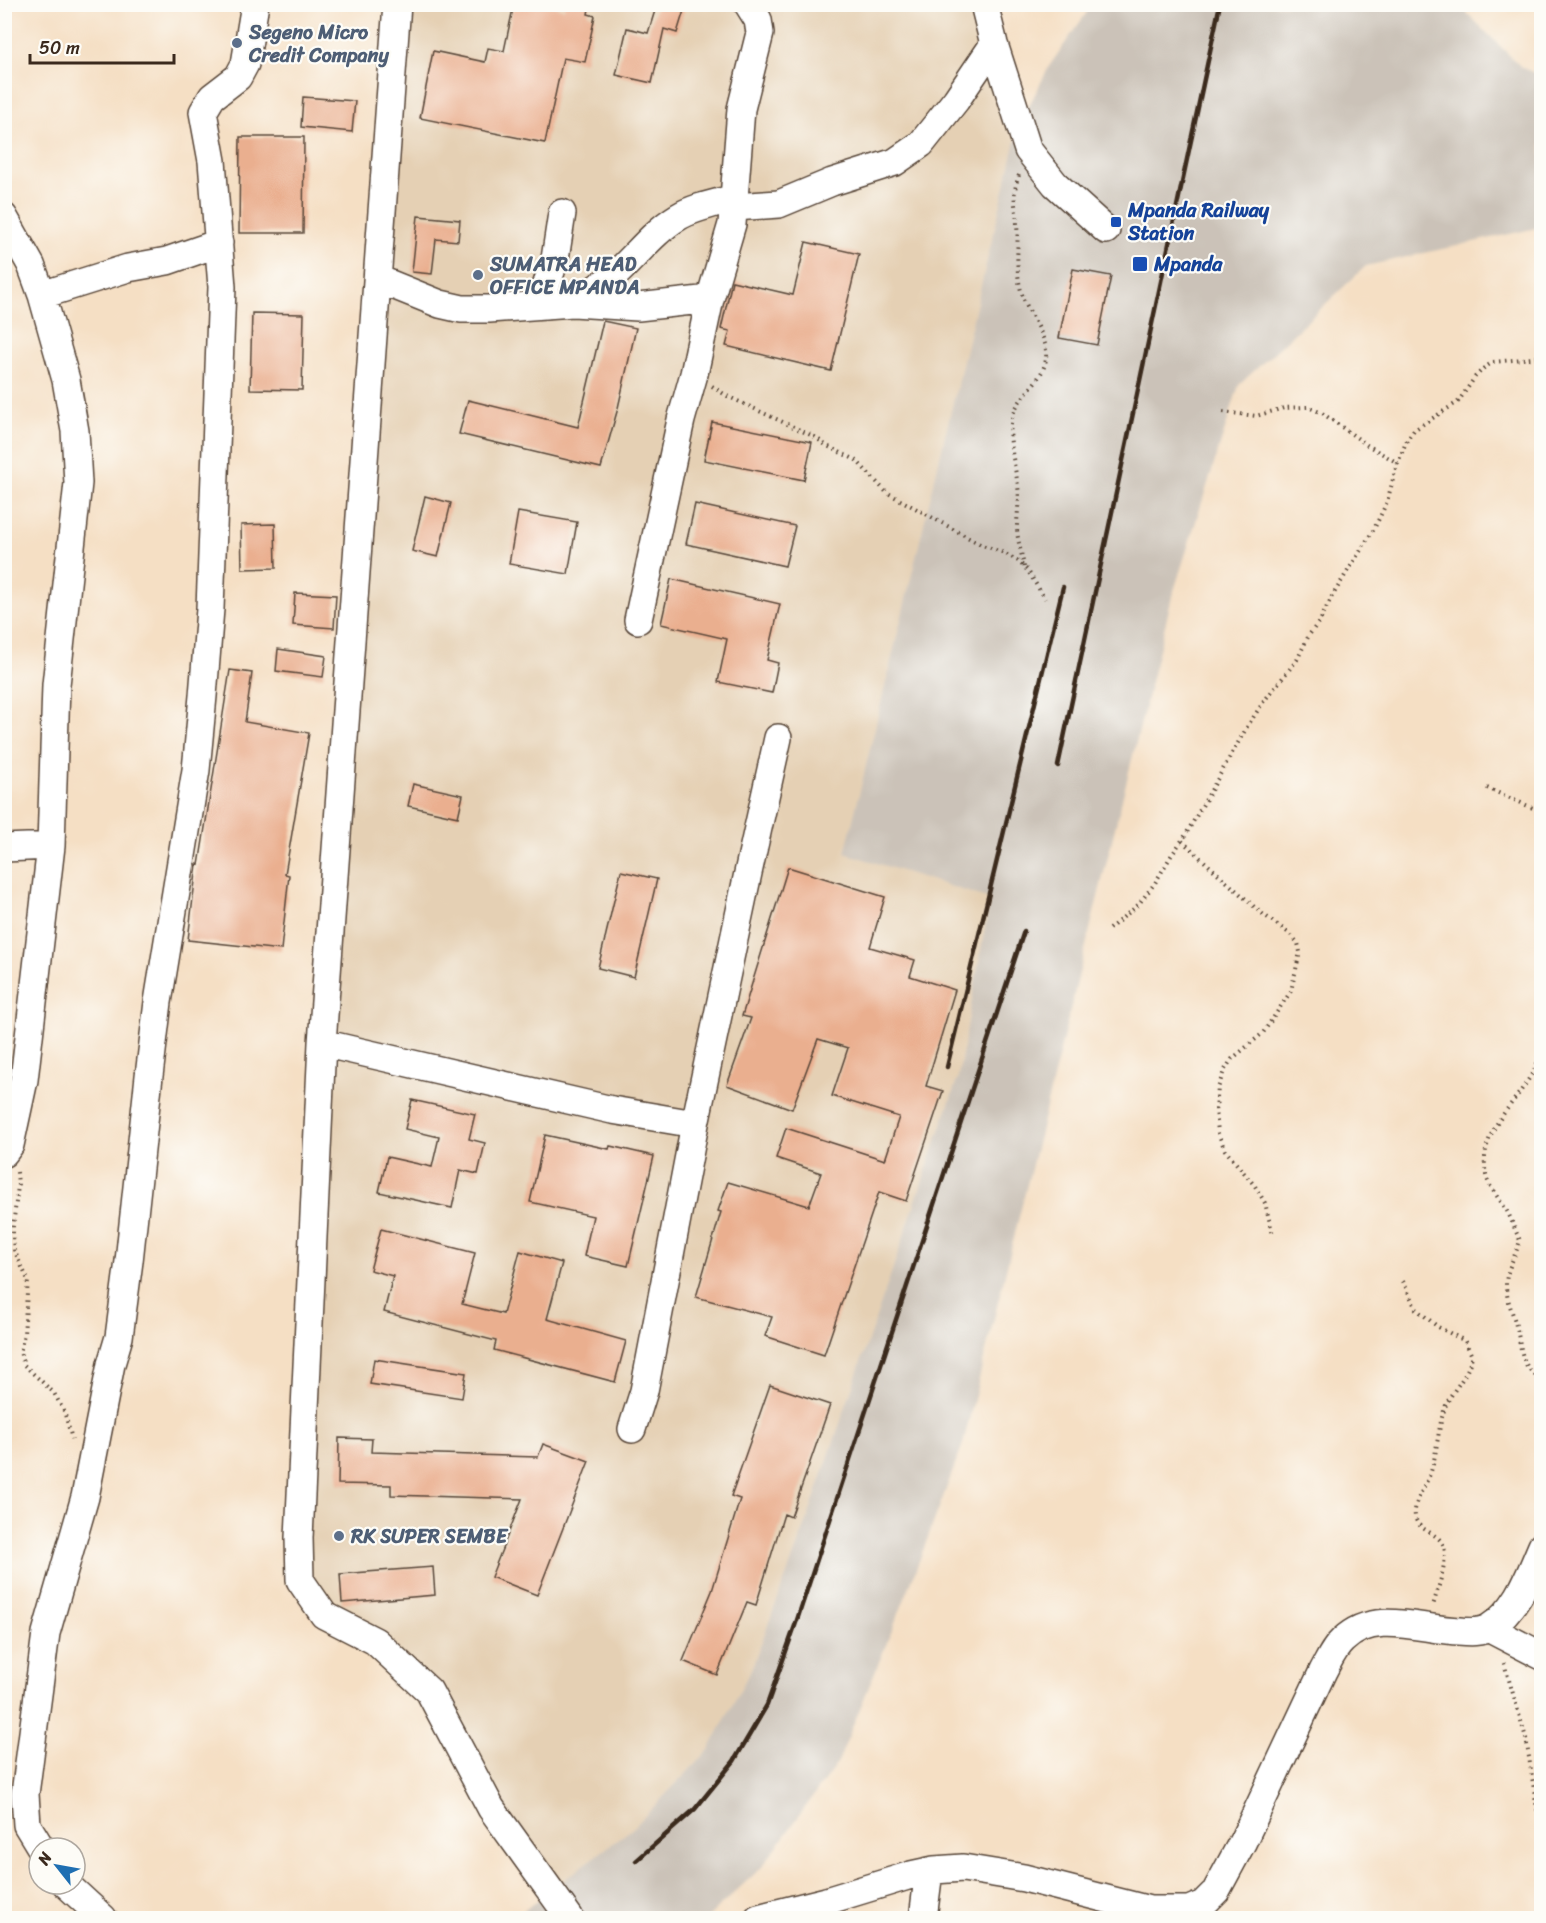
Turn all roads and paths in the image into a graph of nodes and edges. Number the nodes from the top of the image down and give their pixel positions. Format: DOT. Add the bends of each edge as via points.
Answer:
graph roads {
  1 [pos="255,4"];
  2 [pos="397,4"];
  3 [pos="748,4"];
  4 [pos="984,4"];
  5 [pos="994,44"];
  6 [pos="1028,150"];
  7 [pos="735,203"];
  8 [pos="562,213"];
  9 [pos="4,218"];
  10 [pos="1106,230"];
  11 [pos="219,243"];
  12 [pos="378,279"];
  13 [pos="42,296"];
  14 [pos="710,299"];
  15 [pos="573,303"];
  16 [pos="540,305"];
  17 [pos="1542,357"];
  18 [pos="694,374"];
  19 [pos="1224,412"];
  20 [pos="1398,463"];
  21 [pos="1024,567"];
  22 [pos="1044,599"];
  23 [pos="638,620"];
  24 [pos="778,738"];
  25 [pos="1487,788"];
  26 [pos="1542,812"];
  27 [pos="1182,842"];
  28 [pos="51,846"];
  29 [pos="4,848"];
  30 [pos="1109,929"];
  31 [pos="322,1043"];
  32 [pos="1542,1052"];
  33 [pos="695,1124"];
  34 [pos="7,1149"];
  35 [pos="1273,1234"];
  36 [pos="1404,1281"];
  37 [pos="1542,1378"];
  38 [pos="632,1429"];
  39 [pos="88,1478"];
  40 [pos="1542,1546"];
  41 [pos="1428,1627"];
  42 [pos="1496,1632"];
  43 [pos="1542,1656"];
  44 [pos="16,1826"];
  45 [pos="27,1836"];
  46 [pos="1542,1841"];
  47 [pos="929,1871"];
  48 [pos="79,1896"];
  49 [pos="103,1918"];
  50 [pos="570,1918"];
  51 [pos="758,1918"];
  52 [pos="923,1918"];
  1 -- 11 [label="street" via="245,64 238,77 212,97 203,112"];
  2 -- 12 [label="street"];
  3 -- 7 [label="street" via="758,20 760,33 741,109"];
  4 -- 5 [label="street"];
  5 -- 6 [label="street"];
  5 -- 7 [label="street" via="921,144 895,162 779,204"];
  6 -- 10 [label="street" via="1055,184"];
  6 -- 21 [label="path" via="1013,201 1017,265 1022,294 1046,351 1037,381 1012,419 1017,530"];
  7 -- 14 [label="street"];
  7 -- 15 [label="street" via="711,204 678,217 618,272"];
  8 -- 16 [label="street" via="555,260"];
  9 -- 13 [label="street" via="31,265"];
  11 -- 13 [label="street"];
  11 -- 39 [label="street" via="222,287 210,609 196,770 158,1002 119,1337"];
  12 -- 16 [label="street" via="462,309"];
  12 -- 31 [label="street"];
  13 -- 28 [label="street" via="66,380 75,431 78,483 56,685"];
  14 -- 15 [label="street" via="638,307"];
  14 -- 18 [label="street"];
  15 -- 16 [label="street"];
  17 -- 20 [label="path" via="1493,362 1484,368 1458,402 1414,430"];
  18 -- 21 [label="path" via="727,396 856,460 886,492"];
  18 -- 23 [label="street"];
  19 -- 20 [label="path" via="1257,416 1284,408 1308,407"];
  20 -- 27 [label="path" via="1374,529 1297,660 1246,727"];
  21 -- 22 [label="path"];
  24 -- 33 [label="street"];
  25 -- 26 [label="path"];
  27 -- 30 [label="path" via="1138,905"];
  27 -- 35 [label="path" via="1298,943 1300,952 1291,991 1263,1033 1232,1059 1224,1071 1216,1109 1218,1133 1226,1150 1256,1186"];
  28 -- 29 [label="street"];
  28 -- 34 [label="street" via="24,1080"];
  31 -- 33 [label="street" via="612,1110"];
  31 -- 50 [label="street" via="300,1580 324,1615 375,1641 429,1691 491,1808"];
  32 -- 37 [label="path" via="1531,1077 1498,1120 1487,1141 1485,1158 1486,1177 1520,1240 1508,1273 1507,1299 1528,1367"];
  33 -- 38 [label="street" via="644,1391"];
  34 -- 39 [label="path" via="18,1186 14,1250 28,1280 20,1352 24,1365 54,1393 64,1411"];
  36 -- 41 [label="path" via="1416,1309 1438,1327 1465,1341 1472,1356 1465,1377 1442,1416 1432,1469 1415,1508 1418,1525 1438,1537 1445,1555"];
  39 -- 44 [label="street" via="46,1633 25,1794"];
  40 -- 42 [label="street" via="1527,1582"];
  41 -- 42 [label="street"];
  41 -- 47 [label="street" via="1369,1625 1342,1640 1300,1718 1243,1841 1216,1891 1203,1904 1189,1910 1150,1910 992,1872"];
  42 -- 43 [label="street"];
  42 -- 46 [label="path" via="1526,1738"];
  44 -- 45 [label="street"];
  47 -- 51 [label="street"];
  47 -- 52 [label="street"];
  48 -- 49 [label="street"];
}
